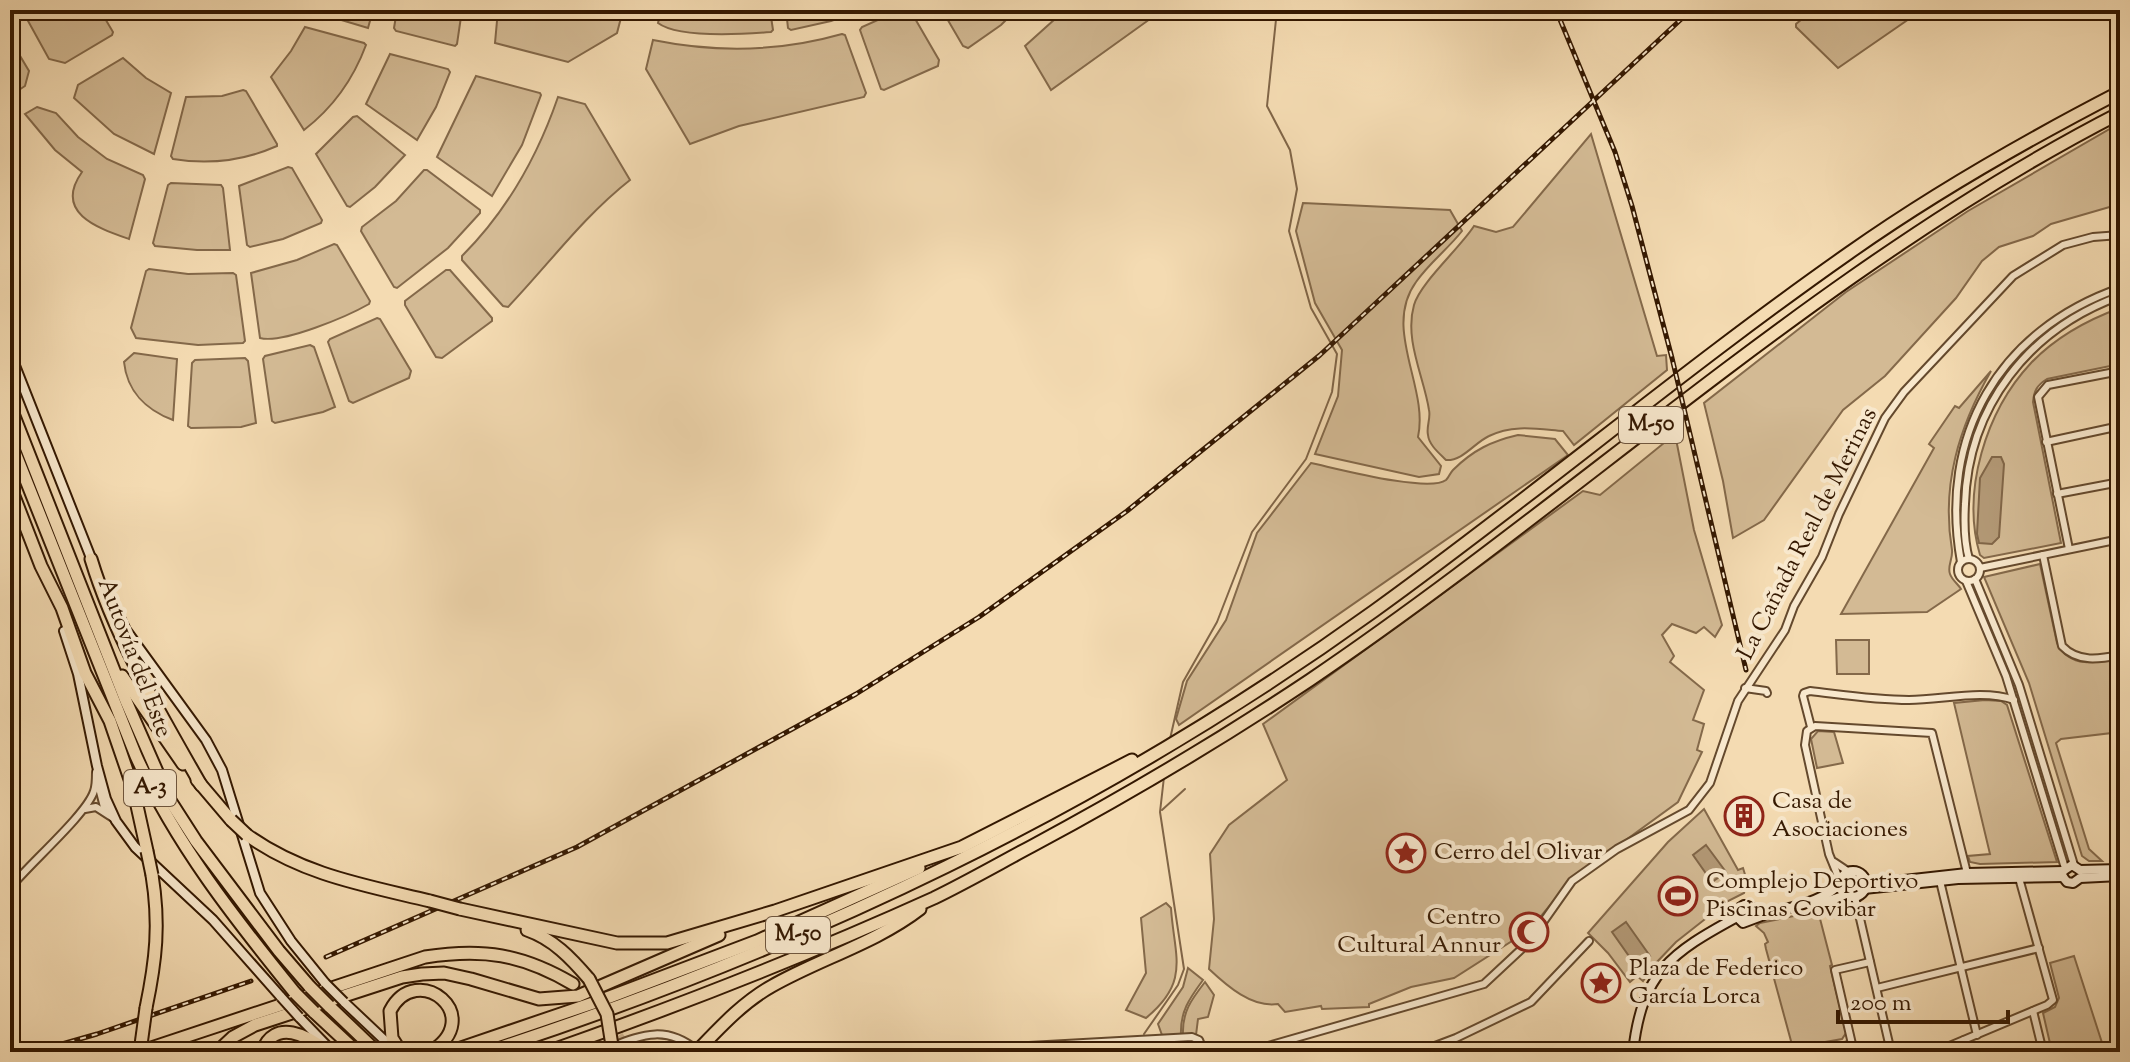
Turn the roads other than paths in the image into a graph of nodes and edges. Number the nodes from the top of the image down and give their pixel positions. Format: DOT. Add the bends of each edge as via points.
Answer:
graph roads {
  1 [pos="2120,92"];
  2 [pos="2120,113"];
  3 [pos="2120,235"];
  4 [pos="2120,288"];
  5 [pos="2120,296"];
  6 [pos="10,353"];
  7 [pos="2120,371"];
  8 [pos="10,406"];
  9 [pos="2120,426"];
  10 [pos="10,440"];
  11 [pos="2046,442"];
  12 [pos="2120,482"];
  13 [pos="10,486"];
  14 [pos="2057,494"];
  15 [pos="2120,539"];
  16 [pos="2069,549"];
  17 [pos="56,555"];
  18 [pos="2043,555"];
  19 [pos="91,559"];
  20 [pos="1969,559"];
  21 [pos="1961,562"];
  22 [pos="41,566"];
  23 [pos="1980,568"];
  24 [pos="1975,579"];
  25 [pos="1966,581"];
  26 [pos="2120,655"];
  27 [pos="111,658"];
  28 [pos="1745,688"];
  29 [pos="1767,693"];
  30 [pos="2014,700"];
  31 [pos="1811,727"];
  32 [pos="97,766"];
  33 [pos="96,777"];
  34 [pos="1099,783"];
  35 [pos="201,785"];
  36 [pos="133,788"];
  37 [pos="85,809"];
  38 [pos="105,811"];
  39 [pos="116,821"];
  40 [pos="962,847"];
  41 [pos="1834,862"];
  42 [pos="2120,869"];
  43 [pos="1849,872"];
  44 [pos="2071,872"];
  45 [pos="1967,873"];
  46 [pos="2120,876"];
  47 [pos="2019,878"];
  48 [pos="1940,881"];
  49 [pos="1840,882"];
  50 [pos="1864,885"];
  51 [pos="10,888"];
  52 [pos="1850,896"];
  53 [pos="937,897"];
  54 [pos="775,911"];
  55 [pos="482,914"];
  56 [pos="1754,914"];
  57 [pos="1737,917"];
  58 [pos="1589,941"];
  59 [pos="2039,948"];
  60 [pos="1870,962"];
  61 [pos="1960,967"];
  62 [pos="573,984"];
  63 [pos="1877,988"];
  64 [pos="2033,1011"];
  65 [pos="1977,1035"];
  66 [pos="1964,1040"];
  67 [pos="702,1050"];
  68 [pos="138,1052"];
  69 [pos="217,1052"];
  70 [pos="262,1052"];
  71 [pos="330,1052"];
  72 [pos="357,1052"];
  73 [pos="377,1052"];
  74 [pos="399,1052"];
  75 [pos="430,1052"];
  76 [pos="449,1052"];
  77 [pos="486,1052"];
  78 [pos="547,1052"];
  79 [pos="597,1052"];
  80 [pos="613,1052"];
  81 [pos="1022,1052"];
  82 [pos="1204,1052"];
  83 [pos="1247,1052"];
  84 [pos="1419,1052"];
  85 [pos="1633,1052"];
  86 [pos="1822,1052"];
  87 [pos="1891,1052"];
  88 [pos="1935,1052"];
  89 [pos="1967,1052"];
  90 [pos="2043,1052"];
  1 -- 34 [label="highway, M-50" via="2008,153 1851,252 1384,604 1197,729"];
  2 -- 53 [label="highway, M-50" via="2017,170 1861,269 1310,679 1095,812"];
  3 -- 28 [label="street, La Cañada Real de Merinas" via="2063,245 2013,276 1904,392 1885,418 1785,630"];
  4 -- 21 [label="street" via="2069,311 2034,335 1981,402 1958,470 1955,517"];
  5 -- 20 [label="street" via="2061,324 2021,361 1995,397 1971,455 1965,490"];
  6 -- 19 [label="main road"];
  7 -- 11 [label="street" via="2042,389 2037,403"];
  8 -- 27 [label="highway, Autovía del Este / A-3"];
  9 -- 11 [label="street"];
  10 -- 17 [label="highway, Autovía del Este / A-3"];
  11 -- 14 [label="street"];
  12 -- 14 [label="street"];
  13 -- 22 [label="highway"];
  14 -- 16 [label="street"];
  15 -- 16 [label="street"];
  16 -- 18 [label="street"];
  17 -- 36 [label="highway" via="62,586 128,759"];
  17 -- 72 [label="highway, Autovía del Este / A-3, bridge" via="157,803 295,993"];
  18 -- 23 [label="street"];
  18 -- 26 [label="street" via="2062,646 2088,659"];
  19 -- 35 [label="highway" via="150,693"];
  19 -- 74 [label="main road, bridge" via="126,630 190,715 222,770 260,893 325,983"];
  20 -- 21 [label="street"];
  20 -- 23 [label="street"];
  21 -- 25 [label="street" via="1958,575"];
  22 -- 32 [label="main road" via="78,674"];
  22 -- 36 [label="highway" via="110,721"];
  23 -- 24 [label="street"];
  24 -- 25 [label="street"];
  24 -- 44 [label="street" via="2019,685"];
  25 -- 30 [label="street"];
  27 -- 35 [label="highway" via="176,757"];
  27 -- 73 [label="highway, Autovía del Este / A-3, bridge" via="169,799 214,866 310,987"];
  28 -- 29 [label="street"];
  28 -- 83 [label="street, La Cañada Real de Merinas" via="1710,783 1689,810 1617,849 1572,881 1529,942 1484,984"];
  30 -- 31 [label="street" via="1990,695 1848,698 1810,691 1803,696"];
  30 -- 44 [label="street"];
  31 -- 41 [label="street" via="1805,745"];
  31 -- 45 [label="street" via="1932,733"];
  32 -- 33 [label="street"];
  32 -- 39 [label="main road"];
  33 -- 37 [label="street"];
  33 -- 38 [label="street"];
  34 -- 40 [label="highway"];
  34 -- 77 [label="highway, M-50" via="927,878 761,952"];
  35 -- 55 [label="highway, bridge" via="247,835 289,862"];
  36 -- 68 [label="highway, bridge" via="158,931"];
  37 -- 38 [label="street"];
  37 -- 51 [label="street"];
  38 -- 39 [label="street"];
  39 -- 71 [label="main road, bridge"];
  40 -- 54 [label="highway"];
  40 -- 76 [label="highway" via="757,941"];
  41 -- 43 [label="street"];
  41 -- 49 [label="street"];
  42 -- 44 [label="main road"];
  43 -- 49 [label="main road"];
  43 -- 50 [label="main road" via="1859,873"];
  44 -- 45 [label="main road"];
  44 -- 46 [label="main road"];
  44 -- 47 [label="main road"];
  45 -- 50 [label="main road"];
  47 -- 48 [label="main road"];
  47 -- 59 [label="street"];
  48 -- 50 [label="main road"];
  48 -- 61 [label="street"];
  49 -- 52 [label="main road"];
  49 -- 56 [label="main road" via="1813,901"];
  50 -- 52 [label="main road"];
  52 -- 56 [label="main road"];
  52 -- 60 [label="street"];
  53 -- 67 [label="highway" via="869,938 770,986"];
  53 -- 78 [label="highway, M-50" via="766,971"];
  54 -- 55 [label="highway" via="696,936 640,945"];
  54 -- 69 [label="highway" via="578,996 539,999 444,973 402,977 255,1025"];
  55 -- 80 [label="highway, bridge" via="536,933 571,957 607,1014"];
  56 -- 57 [label="main road" via="1747,923"];
  56 -- 57 [label="main road" via="1744,905"];
  57 -- 85 [label="main road" via="1687,945 1662,969 1639,1013"];
  58 -- 84 [label="street" via="1531,1002"];
  59 -- 61 [label="street"];
  59 -- 64 [label="street" via="2053,1000"];
  60 -- 63 [label="street"];
  60 -- 86 [label="street" via="1835,970 1852,1044"];
  61 -- 63 [label="street"];
  61 -- 65 [label="street"];
  62 -- 68 [label="highway" via="507,956 454,952"];
  63 -- 87 [label="street"];
  64 -- 65 [label="street"];
  64 -- 90 [label="street"];
  65 -- 66 [label="street"];
  66 -- 88 [label="street"];
  66 -- 89 [label="street"];
  67 -- 79 [label="street" via="672,1035 656,1034"];
  70 -- 71 [label="highway" via="276,1035 287,1032"];
  74 -- 75 [label="highway" via="390,1011 404,994 420,990 437,994 452,1016 446,1039"];
  81 -- 82 [label="street" via="1029,1046 1192,1037"];
}
